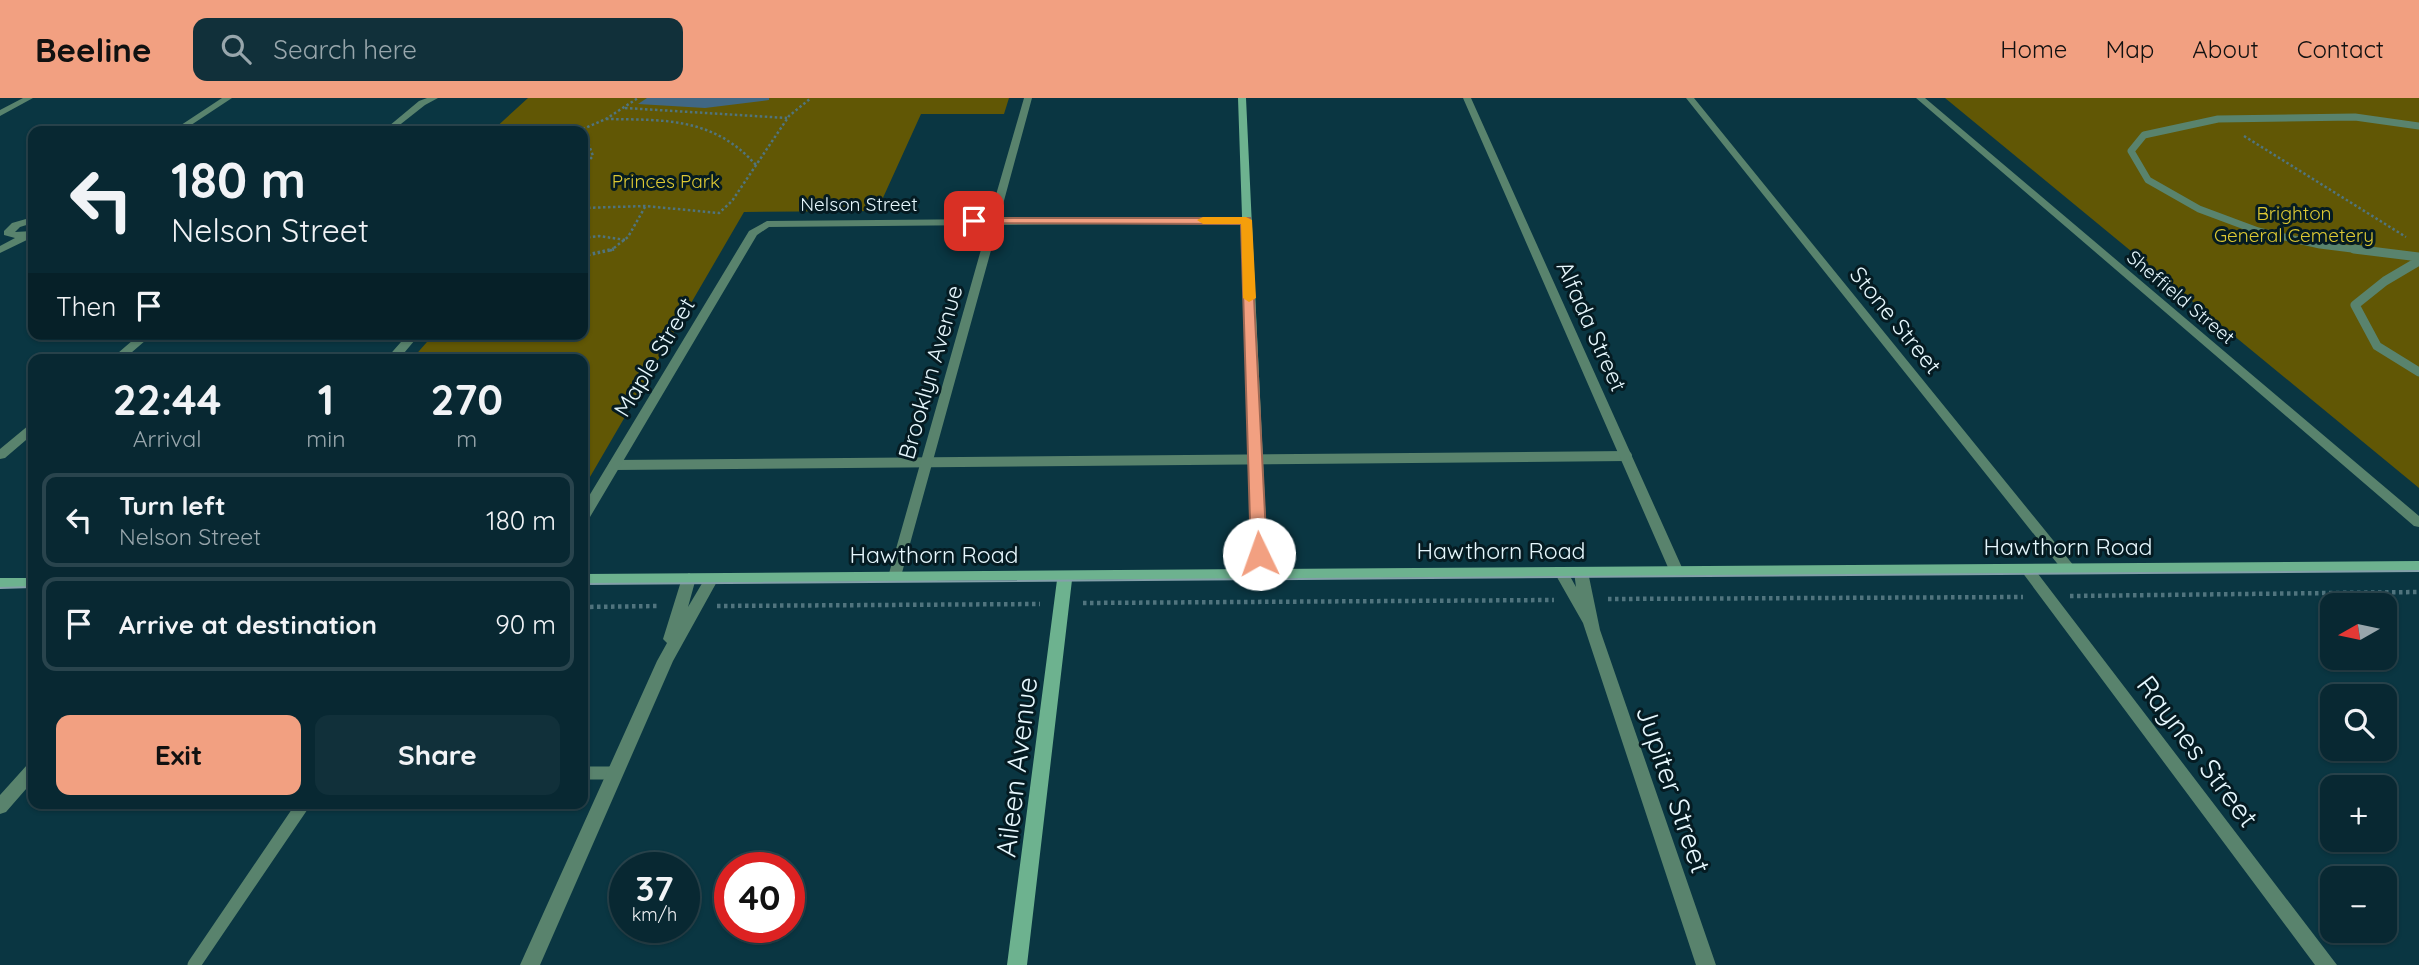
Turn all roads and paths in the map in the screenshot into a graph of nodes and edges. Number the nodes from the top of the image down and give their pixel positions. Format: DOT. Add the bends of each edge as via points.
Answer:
graph roads {
  1 [pos="29,98"];
  2 [pos="228,98"];
  3 [pos="434,98"];
  4 [pos="638,98"];
  5 [pos="811,98"];
  6 [pos="1028,98"];
  7 [pos="1242,98"];
  8 [pos="1466,98"];
  9 [pos="1690,98"];
  10 [pos="1920,98"];
  11 [pos="625,108"];
  12 [pos="0,113"];
  13 [pos="787,118"];
  14 [pos="606,119"];
  15 [pos="2218,119"];
  16 [pos="184,126"];
  17 [pos="393,126"];
  18 [pos="2419,126"];
  19 [pos="588,127"];
  20 [pos="588,146"];
  21 [pos="588,162"];
  22 [pos="756,165"];
  23 [pos="645,206"];
  24 [pos="588,208"];
  25 [pos="1246,220"];
  26 [pos="28,221"];
  27 [pos="993,221"];
  28 [pos="767,224"];
  29 [pos="5,231"];
  30 [pos="28,234"];
  31 [pos="28,236"];
  32 [pos="588,237"];
  33 [pos="2407,237"];
  34 [pos="626,240"];
  35 [pos="0,249"];
  36 [pos="588,255"];
  37 [pos="2419,259"];
  38 [pos="140,340"];
  39 [pos="409,340"];
  40 [pos="123,354"];
  41 [pos="396,354"];
  42 [pos="2419,372"];
  43 [pos="28,432"];
  44 [pos="0,455"];
  45 [pos="1627,456"];
  46 [pos="1255,460"];
  47 [pos="927,461"];
  48 [pos="614,465"];
  49 [pos="588,509"];
  50 [pos="2419,523"];
  51 [pos="2419,566"];
  52 [pos="2027,569"];
  53 [pos="2068,569"];
  54 [pos="1561,572"];
  55 [pos="1581,572"];
  56 [pos="1677,572"];
  57 [pos="1261,574"];
  58 [pos="1065,576"];
  59 [pos="895,577"];
  60 [pos="690,578"];
  61 [pos="712,578"];
  62 [pos="588,579"];
  63 [pos="0,583"];
  64 [pos="28,583"];
  65 [pos="2419,592"];
  66 [pos="2048,596"];
  67 [pos="1581,599"];
  68 [pos="1082,603"];
  69 [pos="1045,604"];
  70 [pos="689,605"];
  71 [pos="588,607"];
  72 [pos="588,773"];
  73 [pos="616,773"];
  74 [pos="28,778"];
  75 [pos="0,807"];
  76 [pos="300,809"];
  77 [pos="194,965"];
  78 [pos="530,965"];
  79 [pos="1017,965"];
  80 [pos="1706,965"];
  81 [pos="2327,965"];
  1 -- 12 [label="street"];
  2 -- 16 [label="street"];
  3 -- 17 [label="street"];
  4 -- 11 [label="path"];
  5 -- 13 [label="path"];
  6 -- 27 [label="street, Brooklyn Avenue"];
  7 -- 25 [label="main road"];
  8 -- 45 [label="street, Alfada Street"];
  9 -- 53 [label="street, Stone Street"];
  10 -- 50 [label="street, Sheffield Street"];
  11 -- 13 [label="path"];
  11 -- 14 [label="path"];
  13 -- 22 [label="path"];
  14 -- 19 [label="path"];
  14 -- 22 [label="path" via="673,121 721,132"];
  15 -- 18 [label="lane" via="2355,117"];
  15 -- 33 [label="path"];
  15 -- 37 [label="lane" via="2144,135 2131,151 2148,180 2199,209 2258,231"];
  20 -- 21 [label="path" via="593,156"];
  22 -- 23 [label="path" via="719,213"];
  23 -- 24 [label="path"];
  23 -- 34 [label="path"];
  25 -- 27 [label="street, Nelson Street"];
  25 -- 46 [label="main road"];
  26 -- 29 [label="street"];
  27 -- 28 [label="street, Nelson Street"];
  27 -- 47 [label="street, Brooklyn Avenue"];
  28 -- 48 [label="street, Maple Street" via="753,233"];
  29 -- 30 [label="street"];
  29 -- 35 [label="street"];
  31 -- 35 [label="street"];
  32 -- 34 [label="path"];
  34 -- 36 [label="path" via="616,250"];
  37 -- 42 [label="lane" via="2355,305 2377,346"];
  38 -- 40 [label="street"];
  39 -- 41 [label="street"];
  43 -- 44 [label="street"];
  45 -- 46 [label="lane"];
  45 -- 56 [label="street, Alfada Street"];
  46 -- 47 [label="lane"];
  46 -- 57 [label="main road"];
  47 -- 48 [label="lane"];
  47 -- 59 [label="street, Brooklyn Avenue"];
  48 -- 49 [label="street, Maple Street"];
  51 -- 53 [label="main road, Hawthorn Road"];
  52 -- 53 [label="main road, Hawthorn Road"];
  52 -- 56 [label="main road, Hawthorn Road"];
  52 -- 66 [label="street, Raynes Street"];
  54 -- 55 [label="main road, Hawthorn Road"];
  54 -- 57 [label="main road, Hawthorn Road"];
  54 -- 67 [label="street, Jupiter Street"];
  55 -- 56 [label="main road, Hawthorn Road"];
  55 -- 67 [label="street, Jupiter Street"];
  57 -- 58 [label="main road, Hawthorn Road"];
  58 -- 59 [label="main road, Hawthorn Road"];
  58 -- 79 [label="main road, Aileen Avenue"];
  59 -- 61 [label="main road, Hawthorn Road"];
  60 -- 61 [label="main road, Hawthorn Road"];
  60 -- 62 [label="main road, Hawthorn Road"];
  60 -- 70 [label="street"];
  61 -- 70 [label="street"];
  63 -- 64 [label="main road"];
  65 -- 66 [label="path"];
  66 -- 67 [label="path"];
  66 -- 81 [label="street, Raynes Street"];
  67 -- 68 [label="path"];
  67 -- 80 [label="street, Jupiter Street"];
  69 -- 70 [label="path"];
  70 -- 71 [label="path"];
  70 -- 73 [label="street"];
  72 -- 73 [label="lane"];
  73 -- 78 [label="street"];
  74 -- 75 [label="street"];
  76 -- 77 [label="lane"];
}
